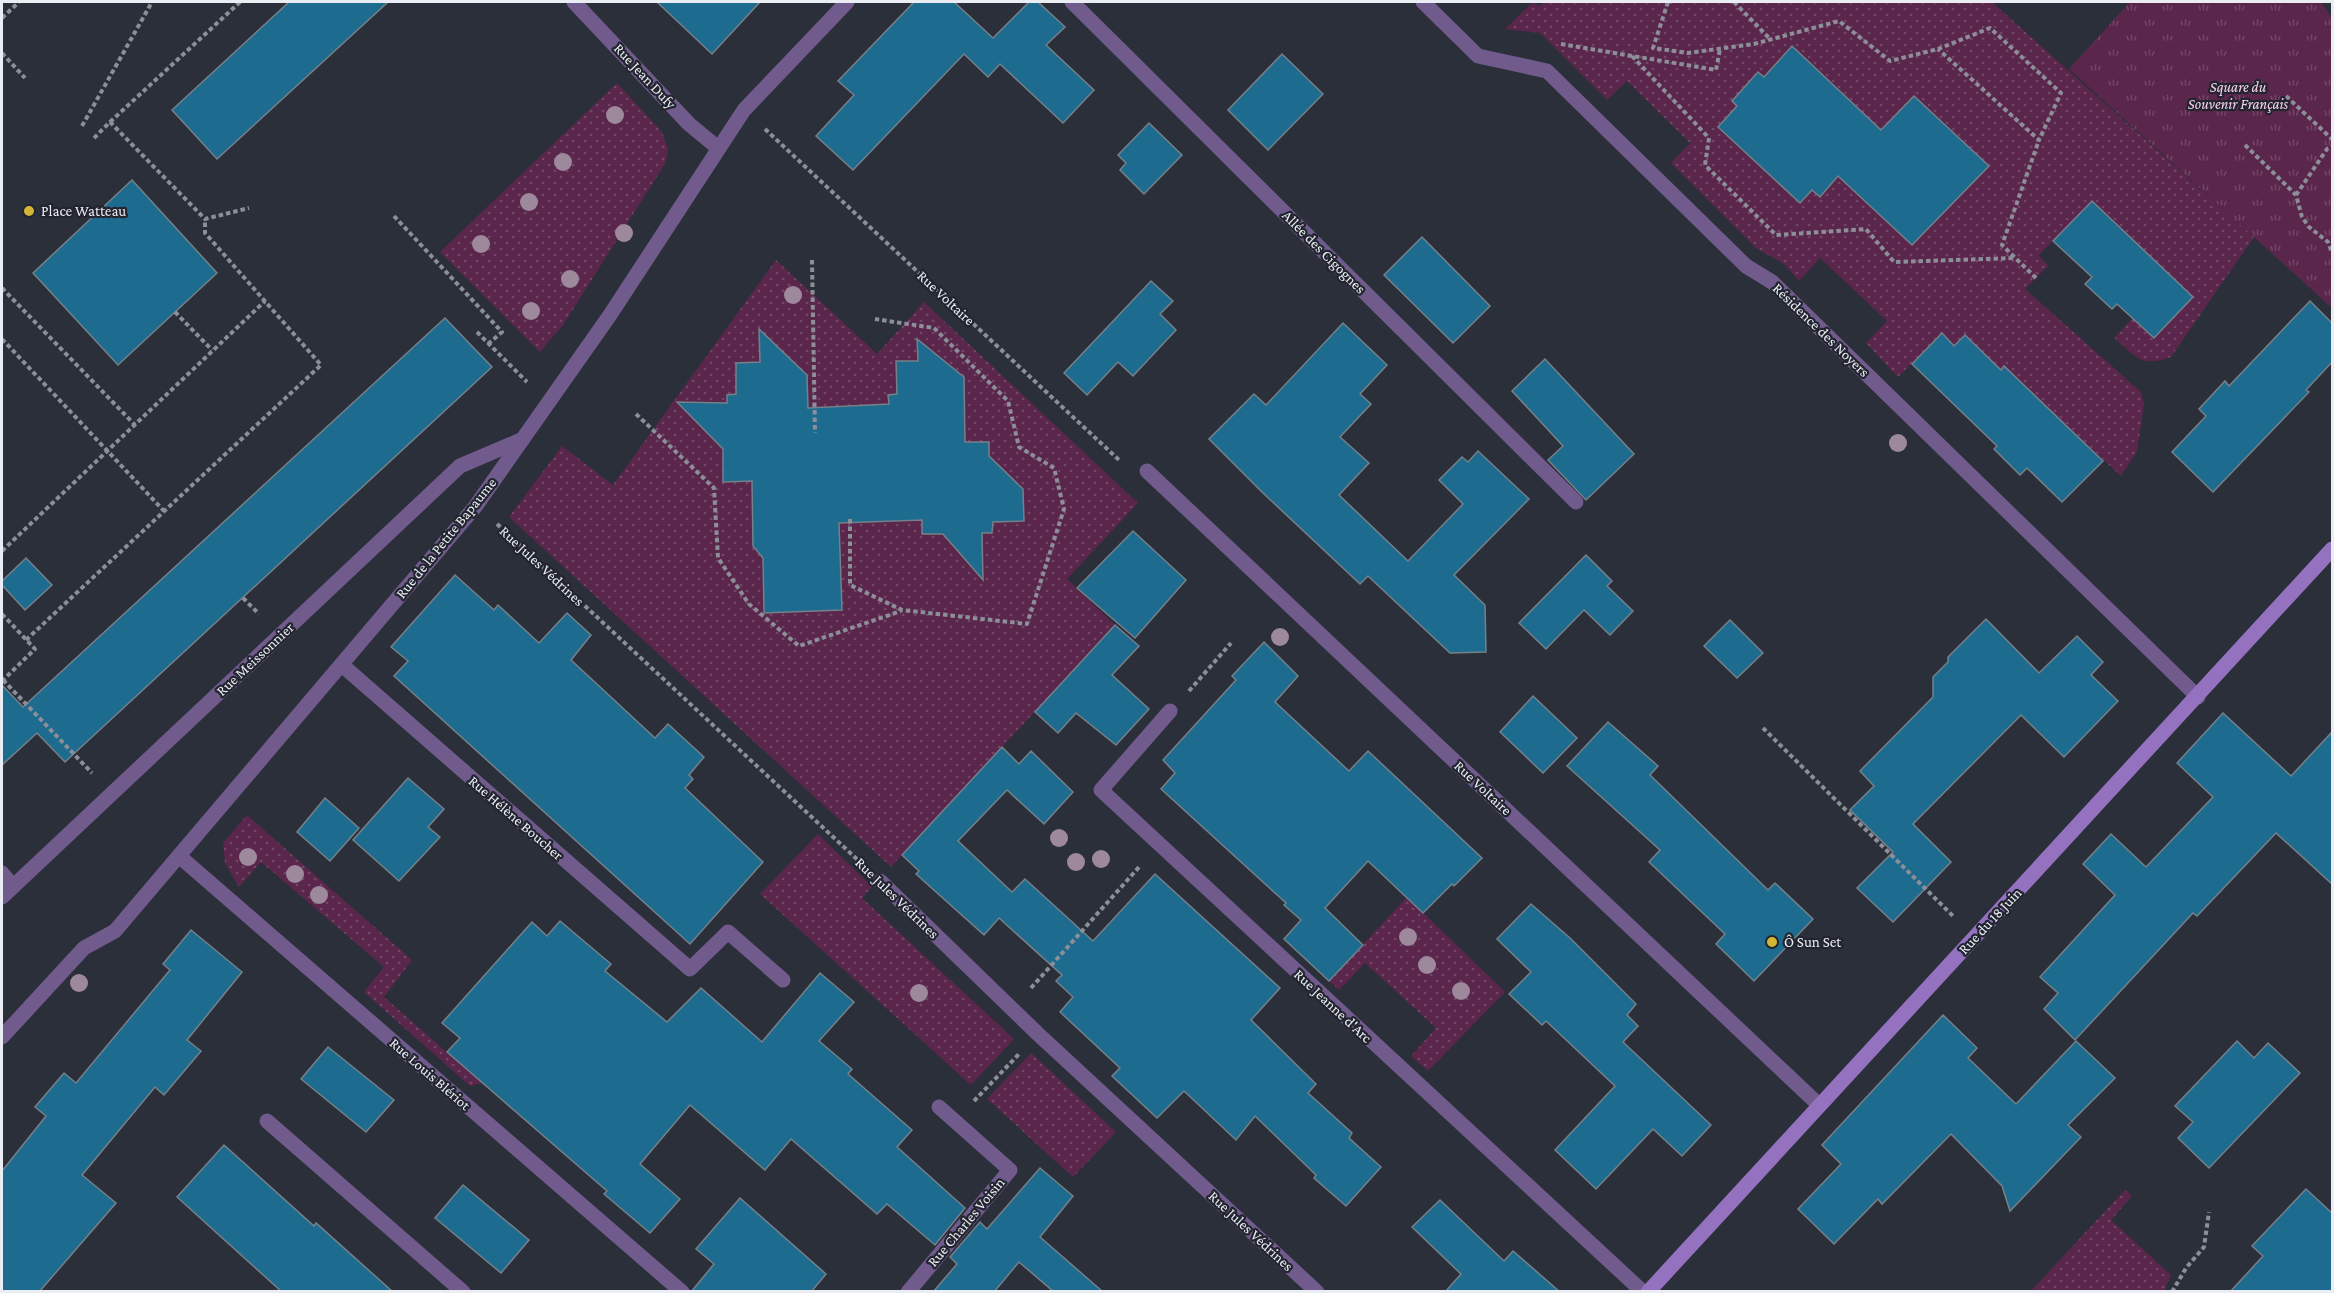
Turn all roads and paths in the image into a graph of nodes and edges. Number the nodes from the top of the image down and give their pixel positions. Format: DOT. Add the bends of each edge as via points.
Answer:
graph roads {
  1 [pos="19,2"];
  2 [pos="152,2"];
  3 [pos="240,2"];
  4 [pos="574,2"];
  5 [pos="847,2"];
  6 [pos="1072,2"];
  7 [pos="1423,2"];
  8 [pos="1668,2"];
  9 [pos="1734,2"];
  10 [pos="2,18"];
  11 [pos="1771,40"];
  12 [pos="1551,42"];
  13 [pos="1720,49"];
  14 [pos="1938,49"];
  15 [pos="2,53"];
  16 [pos="1632,56"];
  17 [pos="24,78"];
  18 [pos="2286,96"];
  19 [pos="110,122"];
  20 [pos="759,123"];
  21 [pos="82,126"];
  22 [pos="94,138"];
  23 [pos="2332,139"];
  24 [pos="2039,140"];
  25 [pos="2244,145"];
  26 [pos="2332,147"];
  27 [pos="718,148"];
  28 [pos="2296,195"];
  29 [pos="249,208"];
  30 [pos="394,216"];
  31 [pos="205,219"];
  32 [pos="2332,253"];
  33 [pos="2015,258"];
  34 [pos="812,260"];
  35 [pos="2036,278"];
  36 [pos="2,288"];
  37 [pos="265,301"];
  38 [pos="175,312"];
  39 [pos="875,319"];
  40 [pos="477,332"];
  41 [pos="2,339"];
  42 [pos="488,344"];
  43 [pos="212,350"];
  44 [pos="548,402"];
  45 [pos="636,414"];
  46 [pos="135,425"];
  47 [pos="815,433"];
  48 [pos="521,440"];
  49 [pos="107,450"];
  50 [pos="1124,465"];
  51 [pos="1147,471"];
  52 [pos="1576,502"];
  53 [pos="475,507"];
  54 [pos="164,511"];
  55 [pos="850,519"];
  56 [pos="2332,549"];
  57 [pos="2,551"];
  58 [pos="243,598"];
  59 [pos="902,610"];
  60 [pos="2,614"];
  61 [pos="261,616"];
  62 [pos="26,640"];
  63 [pos="1231,643"];
  64 [pos="342,666"];
  65 [pos="2,681"];
  66 [pos="2198,697"];
  67 [pos="1170,711"];
  68 [pos="1763,728"];
  69 [pos="111,793"];
  70 [pos="1159,844"];
  71 [pos="179,856"];
  72 [pos="2,873"];
  73 [pos="880,881"];
  74 [pos="7,891"];
  75 [pos="1957,920"];
  76 [pos="783,980"];
  77 [pos="1012,1008"];
  78 [pos="1038,1034"];
  79 [pos="2,1037"];
  80 [pos="1819,1105"];
  81 [pos="939,1107"];
  82 [pos="267,1121"];
  83 [pos="955,1121"];
  84 [pos="2209,1212"];
  85 [pos="463,1292"];
  86 [pos="682,1292"];
  87 [pos="908,1292"];
  88 [pos="1317,1292"];
  89 [pos="1643,1292"];
  90 [pos="1648,1292"];
  91 [pos="2172,1292"];
  1 -- 10 [label="path"];
  2 -- 21 [label="path"];
  3 -- 19 [label="path"];
  4 -- 27 [label="street, Rue Jean Dufy" via="689,124"];
  5 -- 27 [label="street, Rue de la Petite Bapaume" via="744,110"];
  6 -- 52 [label="street, Allée des Cigognes"];
  7 -- 66 [label="street, Résidence des Noyers" via="1478,56 1546,71 1746,266 1772,282"];
  8 -- 13 [label="path" via="1653,48 1688,53"];
  9 -- 11 [label="path"];
  11 -- 13 [label="path"];
  11 -- 14 [label="path" via="1839,21 1890,61"];
  12 -- 16 [label="path"];
  13 -- 16 [label="path" via="1716,70"];
  14 -- 24 [label="path"];
  14 -- 24 [label="path" via="1990,28 2061,93"];
  15 -- 17 [label="path"];
  16 -- 33 [label="path" via="1709,138 1705,165 1776,235 1866,230 1894,262"];
  18 -- 23 [label="path"];
  19 -- 22 [label="path"];
  19 -- 31 [label="path"];
  20 -- 50 [label="path, Rue Voltaire"];
  24 -- 33 [label="path" via="2002,245"];
  25 -- 28 [label="path"];
  26 -- 28 [label="path"];
  27 -- 44 [label="street, Rue de la Petite Bapaume" via="610,315"];
  28 -- 32 [label="path" via="2302,217 2328,242"];
  29 -- 31 [label="path"];
  30 -- 42 [label="path" via="502,332"];
  31 -- 37 [label="path" via="205,233"];
  33 -- 35 [label="path"];
  34 -- 47 [label="path"];
  36 -- 46 [label="path"];
  37 -- 43 [label="path"];
  37 -- 54 [label="path" via="321,365"];
  38 -- 43 [label="path"];
  39 -- 59 [label="path" via="934,328 1008,401 1019,447 1054,468 1064,509 1027,624"];
  40 -- 42 [label="path"];
  41 -- 49 [label="path"];
  42 -- 44 [label="path"];
  43 -- 46 [label="path"];
  44 -- 48 [label="street, Rue de la Petite Bapaume"];
  45 -- 59 [label="path" via="714,488 718,558 749,604 799,646"];
  46 -- 49 [label="path"];
  48 -- 53 [label="street, Rue de la Petite Bapaume"];
  48 -- 69 [label="street, Rue Meissonnier" via="460,466"];
  49 -- 54 [label="path"];
  49 -- 57 [label="path"];
  51 -- 80 [label="street, Rue Voltaire"];
  53 -- 64 [label="street, Rue de la Petite Bapaume"];
  53 -- 73 [label="path, Rue Jules Védrines"];
  54 -- 62 [label="path"];
  55 -- 59 [label="path" via="850,585"];
  56 -- 66 [label="street, Rue du 18 Juin"];
  58 -- 61 [label="path"];
  60 -- 62 [label="path"];
  62 -- 65 [label="path" via="35,649"];
  63 -- 67 [label="path"];
  64 -- 71 [label="street, Rue de la Petite Bapaume"];
  64 -- 76 [label="street, Rue Hélène Boucher" via="690,969 728,932"];
  65 -- 69 [label="path"];
  66 -- 80 [label="street, Rue du 18 Juin"];
  67 -- 70 [label="street, Rue Jeanne d'Arc" via="1101,790"];
  68 -- 75 [label="path"];
  69 -- 74 [label="street, Rue Meissonnier"];
  70 -- 77 [label="path"];
  70 -- 89 [label="street, Rue Jeanne d'Arc"];
  71 -- 79 [label="street, Rue de la Petite Bapaume" via="115,931 84,948"];
  71 -- 86 [label="street, Rue Louis Blériot"];
  72 -- 74 [label="street"];
  73 -- 77 [label="street, Rue Jules Védrines"];
  77 -- 78 [label="street, Rue Jules Védrines"];
  78 -- 83 [label="path"];
  78 -- 88 [label="street, Rue Jules Védrines"];
  80 -- 90 [label="street, Rue du 18 Juin"];
  81 -- 83 [label="street, Rue Charles Voisin"];
  82 -- 85 [label="street"];
  83 -- 87 [label="street, Rue Charles Voisin" via="1010,1170"];
  84 -- 91 [label="path" via="2204,1247"];
}
